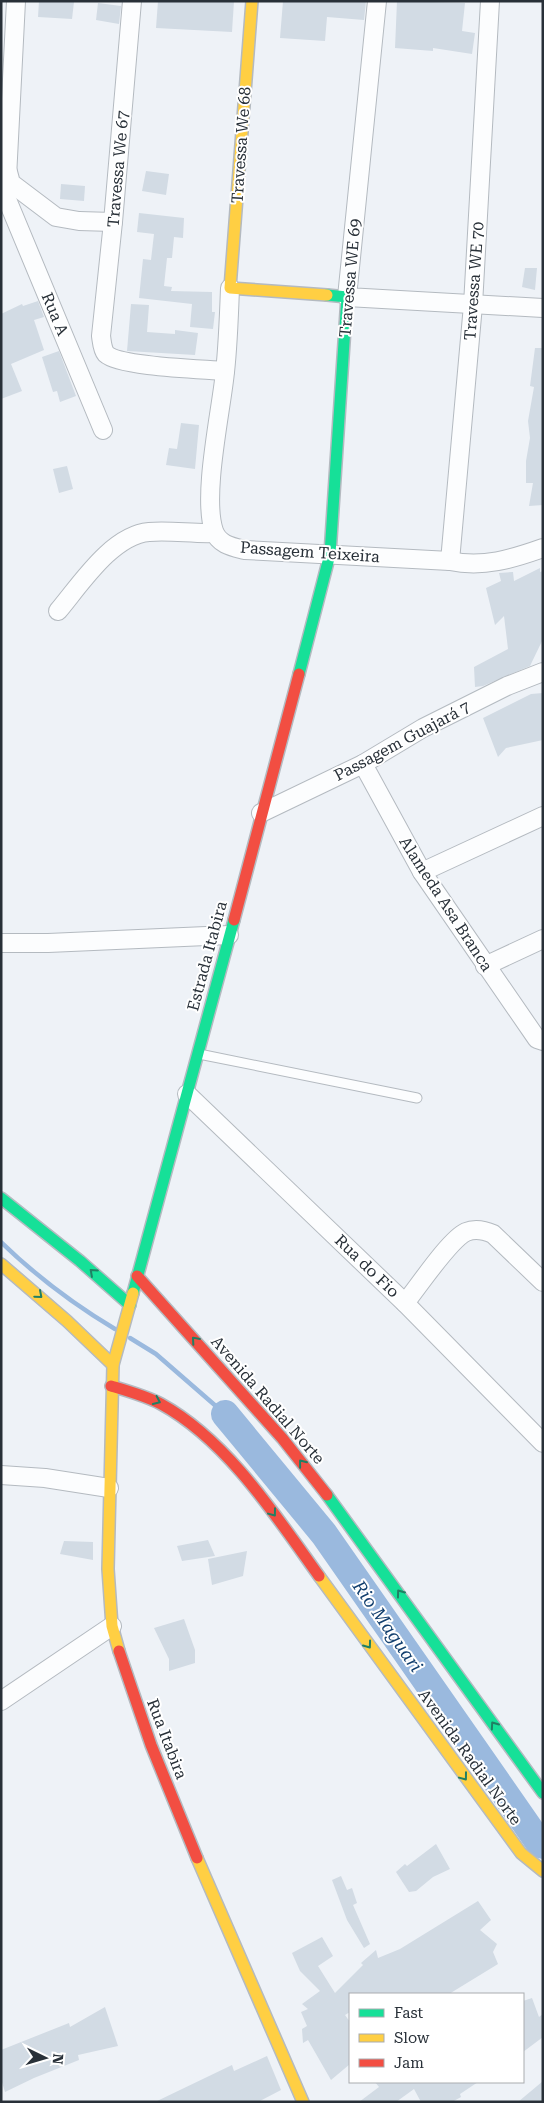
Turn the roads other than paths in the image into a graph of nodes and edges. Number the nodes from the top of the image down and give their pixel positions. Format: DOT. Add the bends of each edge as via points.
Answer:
graph roads {
  1 [pos="16,1"];
  2 [pos="132,1"];
  3 [pos="252,1"];
  4 [pos="377,1"];
  5 [pos="490,1"];
  6 [pos="8,172"];
  7 [pos="3,198"];
  8 [pos="113,222"];
  9 [pos="230,288"];
  10 [pos="347,297"];
  11 [pos="473,304"];
  12 [pos="543,308"];
  13 [pos="226,371"];
  14 [pos="104,430"];
  15 [pos="214,533"];
  16 [pos="543,548"];
  17 [pos="330,554"];
  18 [pos="450,561"];
  19 [pos="58,611"];
  20 [pos="543,672"];
  21 [pos="363,764"];
  22 [pos="261,813"];
  23 [pos="543,816"];
  24 [pos="422,872"];
  25 [pos="229,935"];
  26 [pos="543,939"];
  27 [pos="1,943"];
  28 [pos="485,966"];
  29 [pos="540,1040"];
  30 [pos="198,1054"];
  31 [pos="187,1094"];
  32 [pos="417,1098"];
  33 [pos="1,1198"];
  34 [pos="1,1264"];
  35 [pos="137,1276"];
  36 [pos="543,1282"];
  37 [pos="406,1303"];
  38 [pos="130,1305"];
  39 [pos="113,1365"];
  40 [pos="111,1386"];
  41 [pos="543,1443"];
  42 [pos="1,1475"];
  43 [pos="109,1488"];
  44 [pos="112,1626"];
  45 [pos="1,1701"];
  46 [pos="543,1793"];
  47 [pos="543,1871"];
  48 [pos="303,2102"];
  1 -- 6 [label="street"];
  2 -- 8 [label="street, Travessa We 67"];
  3 -- 9 [label="street, Travessa We 68"];
  4 -- 10 [label="street, Travessa WE 69"];
  5 -- 11 [label="street, Travessa WE 70"];
  6 -- 7 [label="street"];
  6 -- 8 [label="street" via="11,183 56,217 79,222"];
  7 -- 14 [label="street, Rua A"];
  8 -- 13 [label="street, Travessa We 67" via="100,336 107,355 124,362"];
  9 -- 10 [label="street"];
  9 -- 13 [label="street"];
  10 -- 11 [label="street"];
  10 -- 17 [label="street, Travessa WE 69"];
  11 -- 12 [label="street"];
  11 -- 18 [label="street, Travessa WE 70"];
  13 -- 15 [label="street" via="209,501"];
  15 -- 17 [label="street, Passagem Teixeira" via="228,546 245,550"];
  15 -- 19 [label="street" via="148,532 131,536 105,556"];
  16 -- 18 [label="street, Passagem Teixeira" via="495,563"];
  17 -- 18 [label="street, Passagem Teixeira"];
  17 -- 22 [label="street, Estrada Itabira"];
  20 -- 21 [label="street, Passagem Guajará 7" via="423,728"];
  21 -- 22 [label="street, Passagem Guajará 7"];
  21 -- 24 [label="street, Alameda Asa Branca"];
  22 -- 25 [label="street, Estrada Itabira"];
  23 -- 24 [label="street"];
  24 -- 28 [label="street, Alameda Asa Branca"];
  25 -- 27 [label="street"];
  25 -- 30 [label="street, Estrada Itabira"];
  26 -- 28 [label="street"];
  28 -- 29 [label="street, Alameda Asa Branca"];
  30 -- 31 [label="street, Estrada Itabira"];
  30 -- 32 [label="lane"];
  31 -- 35 [label="street, Estrada Itabira"];
  31 -- 37 [label="street, Rua do Fio"];
  38 -- 33 [label="street, one-way"];
  34 -- 39 [label="street, one-way" via="68,1320"];
  35 -- 38 [label="street, Estrada Itabira"];
  46 -- 35 [label="street, Avenida Radial Norte, one-way" via="342,1514 282,1438"];
  36 -- 37 [label="street" via="492,1234 484,1230 468,1231 452,1244"];
  37 -- 41 [label="street, Rua do Fio"];
  38 -- 39 [label="street, Estrada Itabira"];
  39 -- 40 [label="street, Rua Itabira"];
  40 -- 43 [label="street, Rua Itabira"];
  40 -- 47 [label="street, Avenida Radial Norte, one-way" via="135,1391 167,1405 206,1436 232,1464 271,1510 521,1853"];
  42 -- 43 [label="street"];
  43 -- 44 [label="street, Rua Itabira" via="108,1569"];
  44 -- 45 [label="street"];
  44 -- 48 [label="street, Rua Itabira" via="151,1745"];
}
